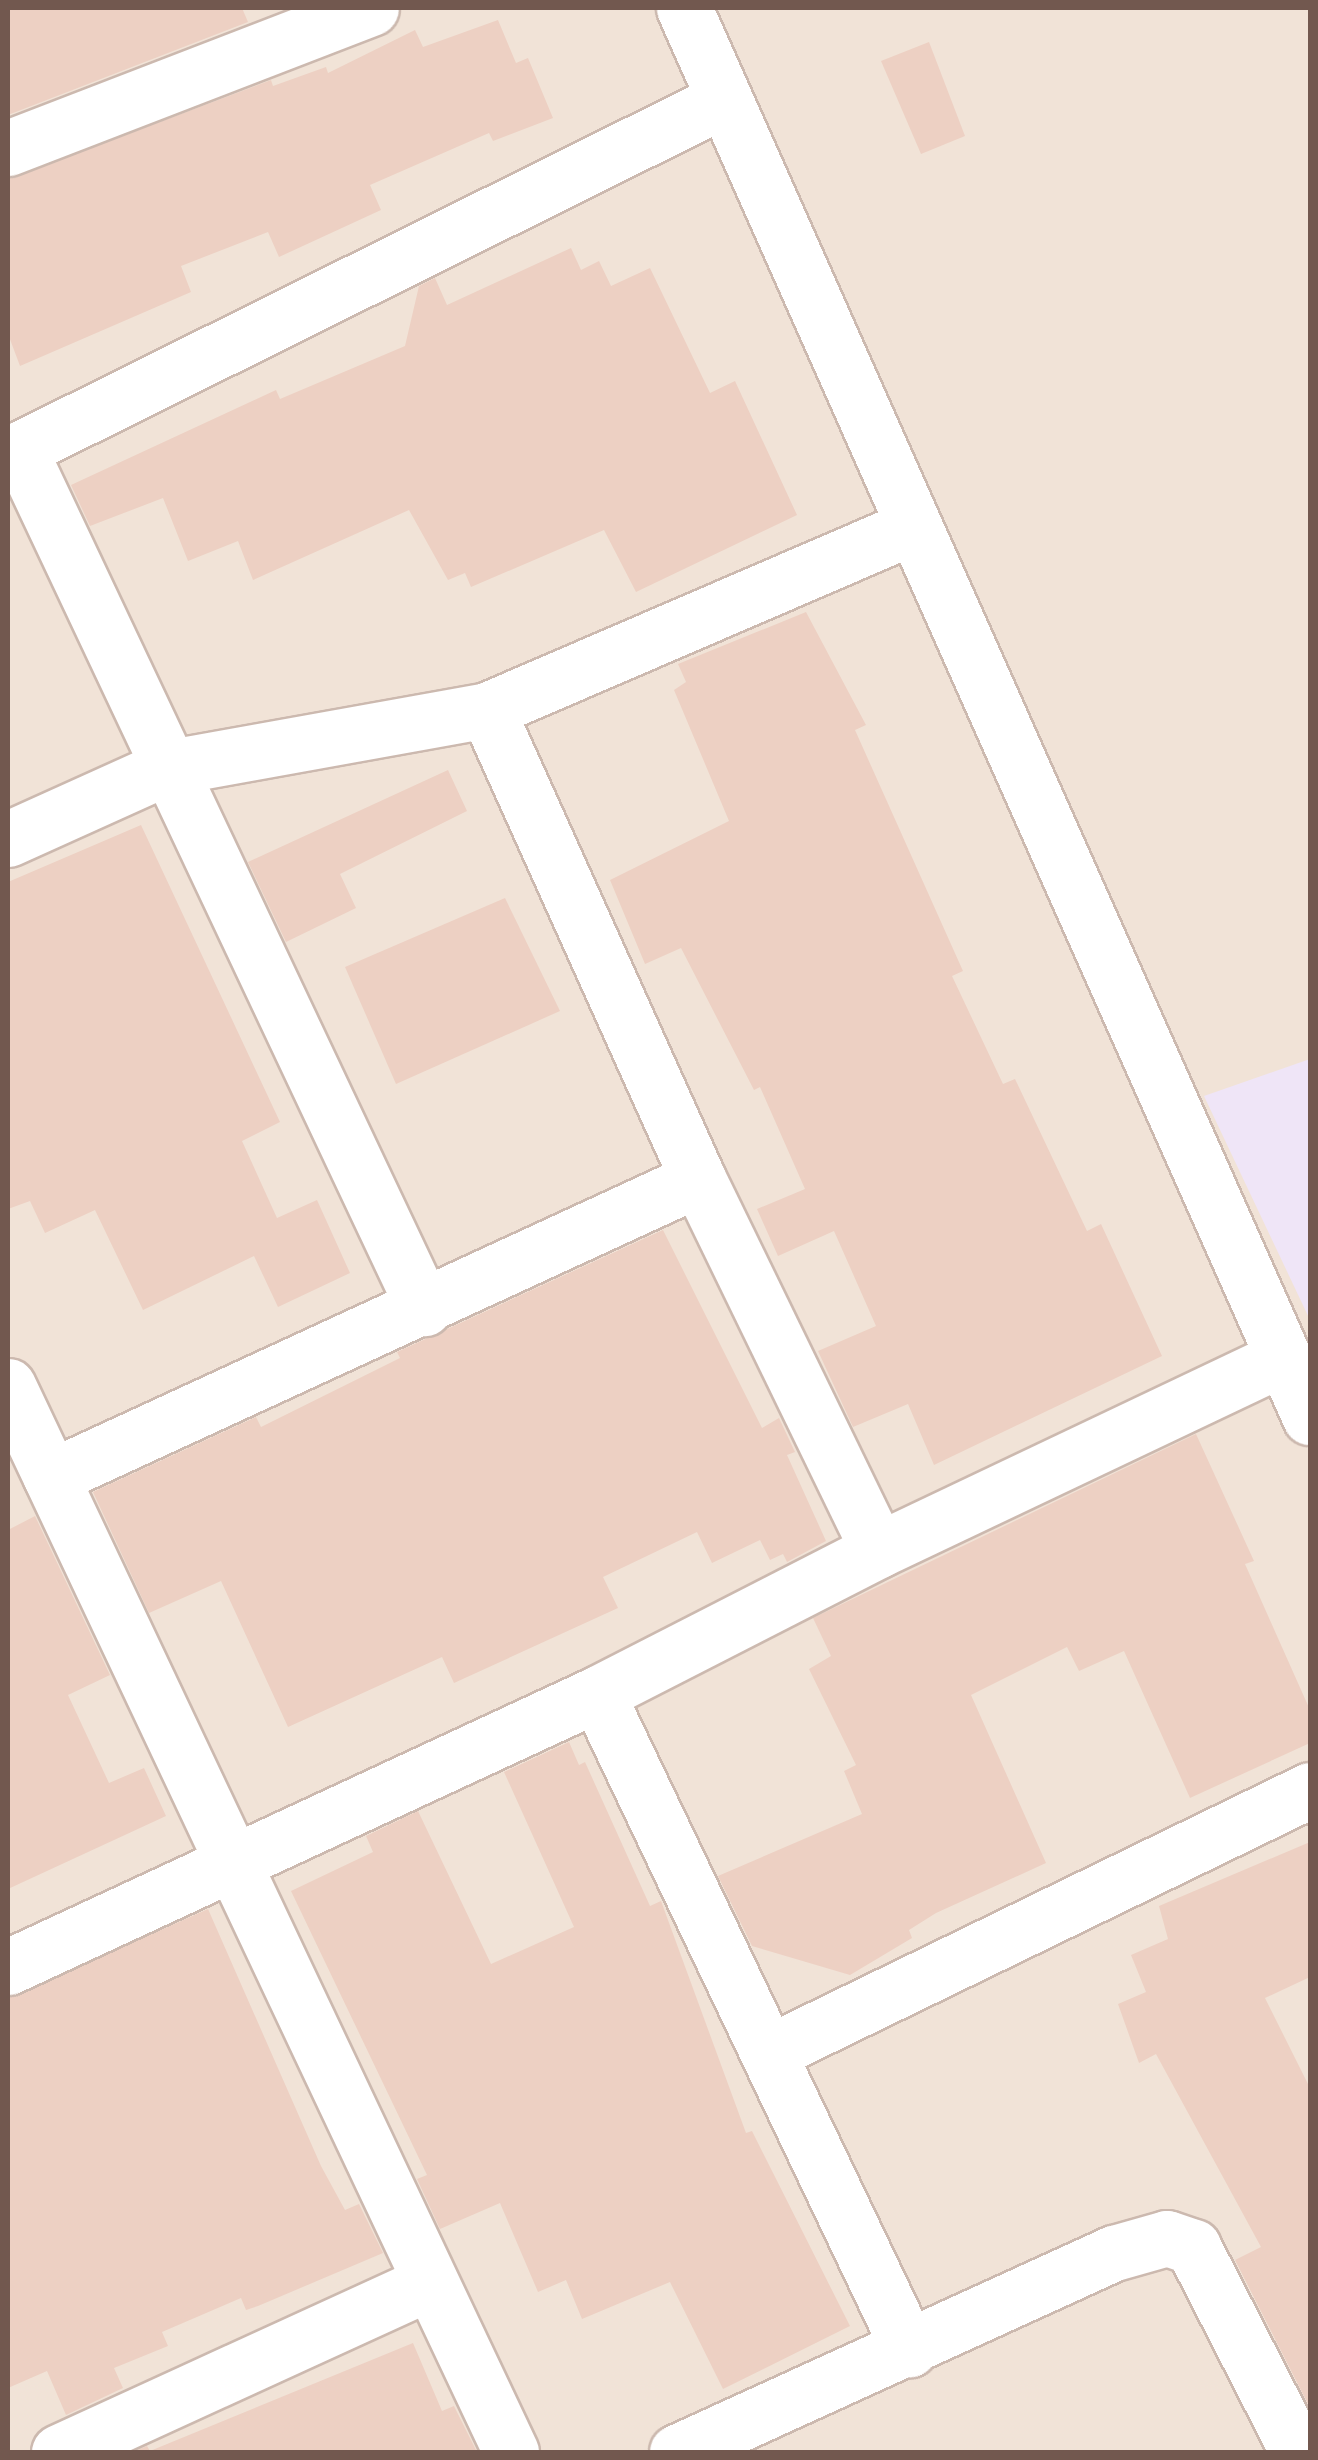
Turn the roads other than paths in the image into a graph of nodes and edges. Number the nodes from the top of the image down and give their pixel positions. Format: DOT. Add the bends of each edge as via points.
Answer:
graph roads {
  1 [pos="372,8"];
  2 [pos="684,8"];
  3 [pos="722,100"];
  4 [pos="8,148"];
  5 [pos="13,452"];
  6 [pos="912,527"];
  7 [pos="487,710"];
  8 [pos="165,768"];
  9 [pos="8,839"];
  10 [pos="698,1179"];
  11 [pos="424,1308"];
  12 [pos="1283,1358"];
  13 [pos="8,1386"];
  14 [pos="1310,1417"];
  15 [pos="51,1477"];
  16 [pos="878,1550"];
  17 [pos="596,1694"];
  18 [pos="1310,1790"];
  19 [pos="233,1863"];
  20 [pos="8,1967"];
  21 [pos="770,2052"];
  22 [pos="430,2282"];
  23 [pos="909,2349"];
  24 [pos="59,2452"];
  25 [pos="511,2452"];
  26 [pos="677,2452"];
  27 [pos="1298,2452"];
  1 -- 4 [label="street"];
  2 -- 3 [label="street"];
  3 -- 5 [label="street"];
  3 -- 6 [label="street"];
  5 -- 8 [label="street"];
  6 -- 7 [label="street"];
  6 -- 12 [label="street"];
  7 -- 8 [label="street"];
  7 -- 10 [label="street"];
  8 -- 9 [label="street"];
  8 -- 11 [label="street"];
  10 -- 11 [label="street"];
  10 -- 16 [label="street"];
  11 -- 15 [label="street"];
  12 -- 14 [label="street"];
  12 -- 16 [label="street"];
  13 -- 15 [label="street"];
  15 -- 19 [label="street"];
  16 -- 17 [label="street"];
  17 -- 19 [label="street"];
  17 -- 21 [label="street"];
  18 -- 21 [label="street"];
  19 -- 20 [label="street"];
  19 -- 22 [label="street"];
  21 -- 23 [label="street"];
  22 -- 24 [label="street"];
  22 -- 25 [label="street"];
  23 -- 26 [label="street"];
  23 -- 27 [label="street" via="1114,2253 1167,2238 1193,2247"];
}
